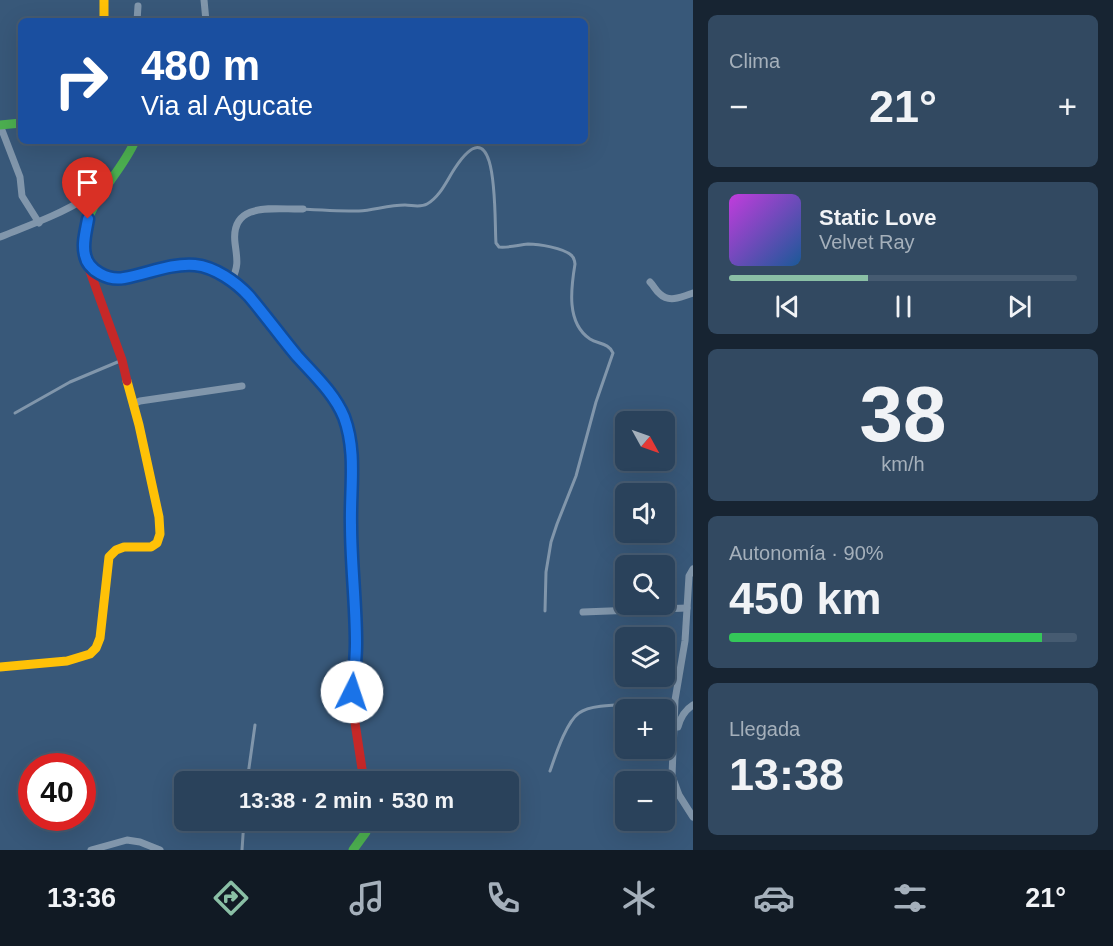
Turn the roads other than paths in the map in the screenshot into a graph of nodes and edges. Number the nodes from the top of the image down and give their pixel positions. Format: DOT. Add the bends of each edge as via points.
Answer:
graph roads {
  1 [pos="104,0"];
  2 [pos="204,0"];
  3 [pos="138,6"];
  4 [pos="104,18"];
  5 [pos="137,18"];
  6 [pos="206,18"];
  7 [pos="18,123"];
  8 [pos="0,125"];
  9 [pos="134,144"];
  10 [pos="118,172"];
  11 [pos="303,209"];
  12 [pos="39,223"];
  13 [pos="0,237"];
  14 [pos="85,258"];
  15 [pos="232,280"];
  16 [pos="650,282"];
  17 [pos="693,293"];
  18 [pos="122,360"];
  19 [pos="242,386"];
  20 [pos="133,404"];
  21 [pos="15,413"];
  22 [pos="693,569"];
  23 [pos="687,608"];
  24 [pos="545,611"];
  25 [pos="583,612"];
  26 [pos="0,667"];
  27 [pos="675,700"];
  28 [pos="693,705"];
  29 [pos="615,706"];
  30 [pos="255,725"];
  31 [pos="675,740"];
  32 [pos="672,759"];
  33 [pos="249,771"];
  34 [pos="362,771"];
  35 [pos="550,771"];
  36 [pos="693,817"];
  37 [pos="243,831"];
  38 [pos="366,831"];
  39 [pos="91,850"];
  40 [pos="160,850"];
  41 [pos="242,850"];
  42 [pos="352,850"];
  1 -- 4 [label="street"];
  2 -- 6 [label="street"];
  3 -- 5 [label="street"];
  7 -- 8 [label="street"];
  8 -- 12 [label="street" via="20,177 22,196"];
  9 -- 10 [label="street"];
  10 -- 12 [label="street" via="101,189"];
  10 -- 14 [label="street" via="88,219"];
  11 -- 15 [label="street" via="249,211 238,221 238,264"];
  11 -- 24 [label="lane" via="359,211 425,206 441,191 465,153 481,148 488,156 492,176 499,247 546,246 574,258 574,316 589,339 609,347 613,353 576,476 551,542"];
  12 -- 13 [label="street"];
  14 -- 15 [label="street" via="93,269 110,278 196,265"];
  14 -- 18 [label="street"];
  15 -- 34 [label="street" via="332,394 350,435 356,644 352,692"];
  16 -- 17 [label="street" via="668,299"];
  18 -- 20 [label="street"];
  18 -- 21 [label="lane" via="70,382"];
  19 -- 20 [label="street"];
  20 -- 26 [label="street" via="159,517 160,538 146,549 112,550 100,638 90,654 67,661"];
  22 -- 23 [label="street"];
  23 -- 25 [label="street"];
  23 -- 27 [label="street"];
  28 -- 31 [label="street" via="679,720"];
  29 -- 35 [label="lane" via="581,711 572,720"];
  30 -- 33 [label="lane"];
  32 -- 36 [label="street" via="672,776"];
  37 -- 41 [label="lane"];
  38 -- 42 [label="street"];
  39 -- 40 [label="street" via="127,840"];
}
